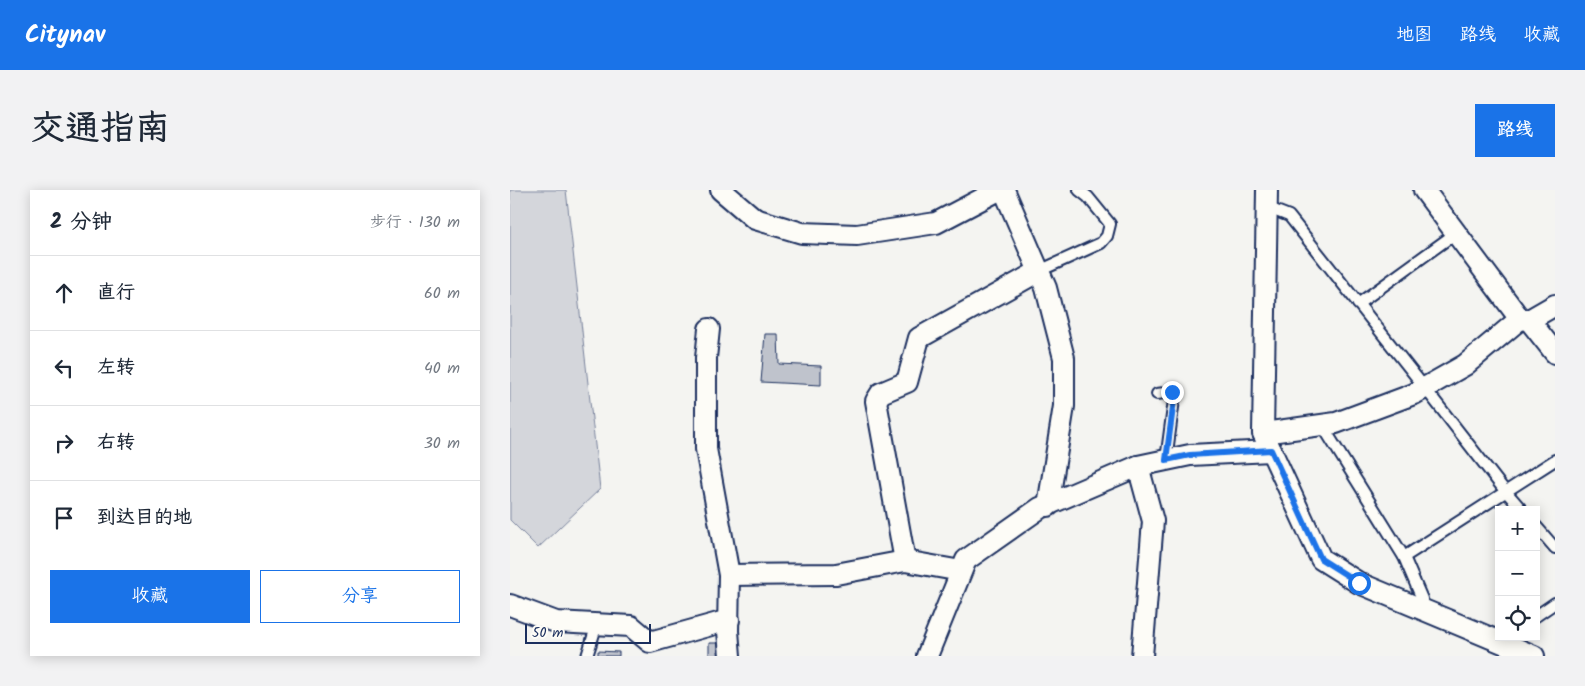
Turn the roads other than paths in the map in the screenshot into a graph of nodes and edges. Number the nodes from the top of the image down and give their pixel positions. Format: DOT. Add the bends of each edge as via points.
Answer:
graph roads {
  1 [pos="721,190"];
  2 [pos="999,190"];
  3 [pos="1004,190"];
  4 [pos="1079,190"];
  5 [pos="1424,190"];
  6 [pos="1266,198"];
  7 [pos="1456,233"];
  8 [pos="1039,270"];
  9 [pos="1358,304"];
  10 [pos="1555,305"];
  11 [pos="1525,319"];
  12 [pos="710,329"];
  13 [pos="1555,353"];
  14 [pos="1426,388"];
  15 [pos="1157,394"];
  16 [pos="1322,425"];
  17 [pos="1263,433"];
  18 [pos="1271,450"];
  19 [pos="1166,460"];
  20 [pos="1555,460"];
  21 [pos="1138,466"];
  22 [pos="1506,492"];
  23 [pos="1048,506"];
  24 [pos="1518,506"];
  25 [pos="1540,531"];
  26 [pos="1555,548"];
  27 [pos="1404,557"];
  28 [pos="905,561"];
  29 [pos="961,571"];
  30 [pos="729,576"];
  31 [pos="1555,603"];
  32 [pos="510,605"];
  33 [pos="1423,609"];
  34 [pos="1540,613"];
  35 [pos="728,620"];
  36 [pos="597,624"];
  37 [pos="1495,637"];
  38 [pos="1505,641"];
  39 [pos="587,656"];
  40 [pos="730,656"];
  41 [pos="927,656"];
  42 [pos="1142,656"];
  43 [pos="1534,656"];
  1 -- 2 [label="street" via="755,218 802,233 857,235 936,223"];
  3 -- 8 [label="street"];
  4 -- 8 [label="lane" via="1110,224 1107,236 1102,243"];
  5 -- 7 [label="street"];
  6 -- 9 [label="lane" via="1289,216"];
  6 -- 17 [label="street"];
  7 -- 9 [label="lane"];
  7 -- 11 [label="street"];
  8 -- 23 [label="street" via="1064,358 1064,406"];
  8 -- 28 [label="street" via="919,338 907,382 881,394 876,401"];
  9 -- 14 [label="lane"];
  10 -- 11 [label="street"];
  11 -- 13 [label="street"];
  11 -- 14 [label="street" via="1465,365"];
  12 -- 30 [label="street" via="706,358 706,449"];
  14 -- 16 [label="street" via="1336,423"];
  14 -- 22 [label="lane"];
  15 -- 19 [label="lane" via="1172,392 1174,400"];
  16 -- 17 [label="street"];
  16 -- 27 [label="lane"];
  17 -- 18 [label="street"];
  18 -- 19 [label="street" via="1190,455"];
  18 -- 33 [label="street" via="1321,559 1359,583"];
  19 -- 21 [label="street"];
  20 -- 22 [label="lane"];
  21 -- 23 [label="street"];
  21 -- 42 [label="street" via="1153,521"];
  22 -- 24 [label="lane"];
  22 -- 27 [label="lane"];
  23 -- 29 [label="street" via="1040,508 966,560"];
  25 -- 26 [label="lane"];
  27 -- 33 [label="lane"];
  28 -- 29 [label="street"];
  28 -- 30 [label="street" via="836,574"];
  29 -- 41 [label="street"];
  30 -- 35 [label="street"];
  31 -- 34 [label="lane"];
  32 -- 36 [label="street" via="556,622"];
  33 -- 37 [label="street"];
  35 -- 36 [label="street" via="650,642 632,626"];
  35 -- 40 [label="street"];
  36 -- 39 [label="lane"];
  38 -- 43 [label="street"];
}
